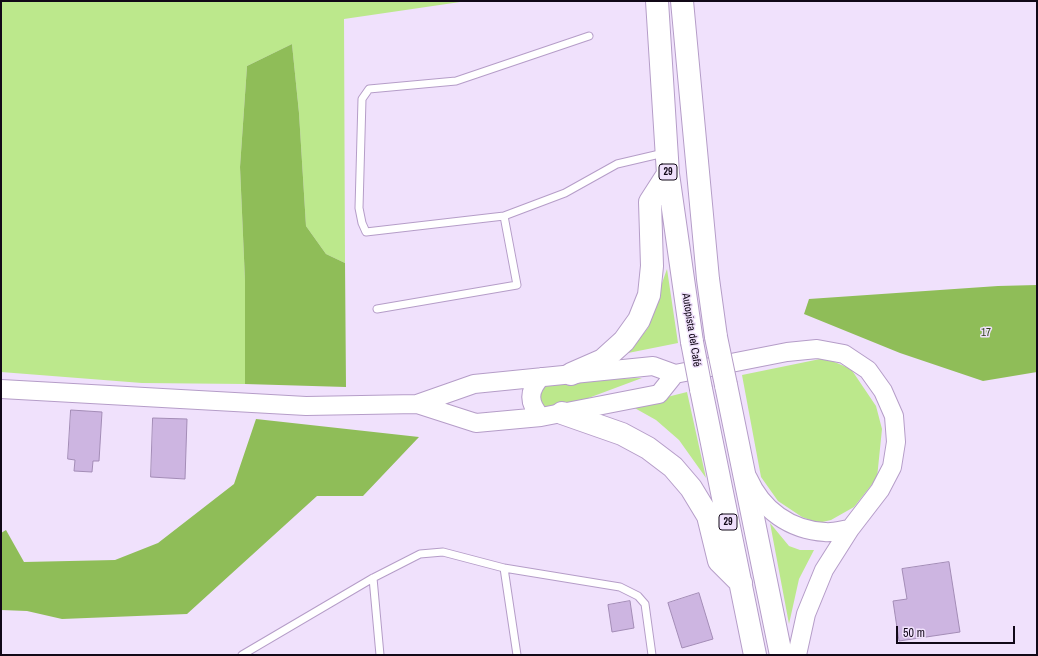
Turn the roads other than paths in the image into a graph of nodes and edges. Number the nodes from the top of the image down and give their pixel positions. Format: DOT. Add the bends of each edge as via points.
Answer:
graph roads {
  1 [pos="657,1"];
  2 [pos="682,1"];
  3 [pos="590,36"];
  4 [pos="666,152"];
  5 [pos="668,174"];
  6 [pos="504,216"];
  7 [pos="377,310"];
  8 [pos="572,374"];
  9 [pos="675,374"];
  10 [pos="541,377"];
  11 [pos="1,389"];
  12 [pos="417,404"];
  13 [pos="562,413"];
  14 [pos="541,417"];
  15 [pos="742,465"];
  16 [pos="850,529"];
  17 [pos="504,568"];
  18 [pos="373,578"];
  19 [pos="741,583"];
  20 [pos="242,655"];
  21 [pos="380,655"];
  22 [pos="517,655"];
  23 [pos="652,655"];
  24 [pos="756,655"];
  25 [pos="781,655"];
  26 [pos="797,655"];
  1 -- 4 [label="highway, Autopista del Café / 29"];
  2 -- 15 [label="highway, 29, bridge" via="708,279 716,337"];
  3 -- 6 [label="lane" via="456,81 369,89 362,99 359,208 366,232"];
  4 -- 5 [label="highway, Autopista del Café / 29"];
  4 -- 6 [label="lane" via="617,164 565,193"];
  5 -- 8 [label="highway" via="650,202 652,266 649,295 639,320 624,341 603,360"];
  5 -- 19 [label="highway, Autopista del Café / 29, bridge" via="692,342"];
  6 -- 7 [label="lane" via="517,285"];
  8 -- 9 [label="street" via="653,366"];
  8 -- 10 [label="street"];
  9 -- 13 [label="street" via="659,394"];
  9 -- 16 [label="street" via="787,352 817,349 844,354 868,370 883,391 894,416 896,442 892,467 880,490"];
  10 -- 12 [label="street" via="474,384"];
  10 -- 14 [label="street" via="534,384 531,393 534,410"];
  11 -- 12 [label="street" via="306,406"];
  12 -- 14 [label="street" via="476,423"];
  13 -- 14 [label="street"];
  13 -- 19 [label="highway" via="622,434 648,448 673,467 691,488 708,516 719,561"];
  15 -- 16 [label="street" via="751,486 764,505 782,520 804,529 827,533"];
  15 -- 25 [label="highway, 29"];
  16 -- 26 [label="street" via="824,570 806,614"];
  17 -- 18 [label="lane" via="443,552 420,554"];
  17 -- 22 [label="lane"];
  17 -- 23 [label="lane" via="620,587 638,596 645,604"];
  18 -- 20 [label="lane"];
  18 -- 21 [label="lane"];
  19 -- 24 [label="highway, Autopista del Café / 29"];
}
